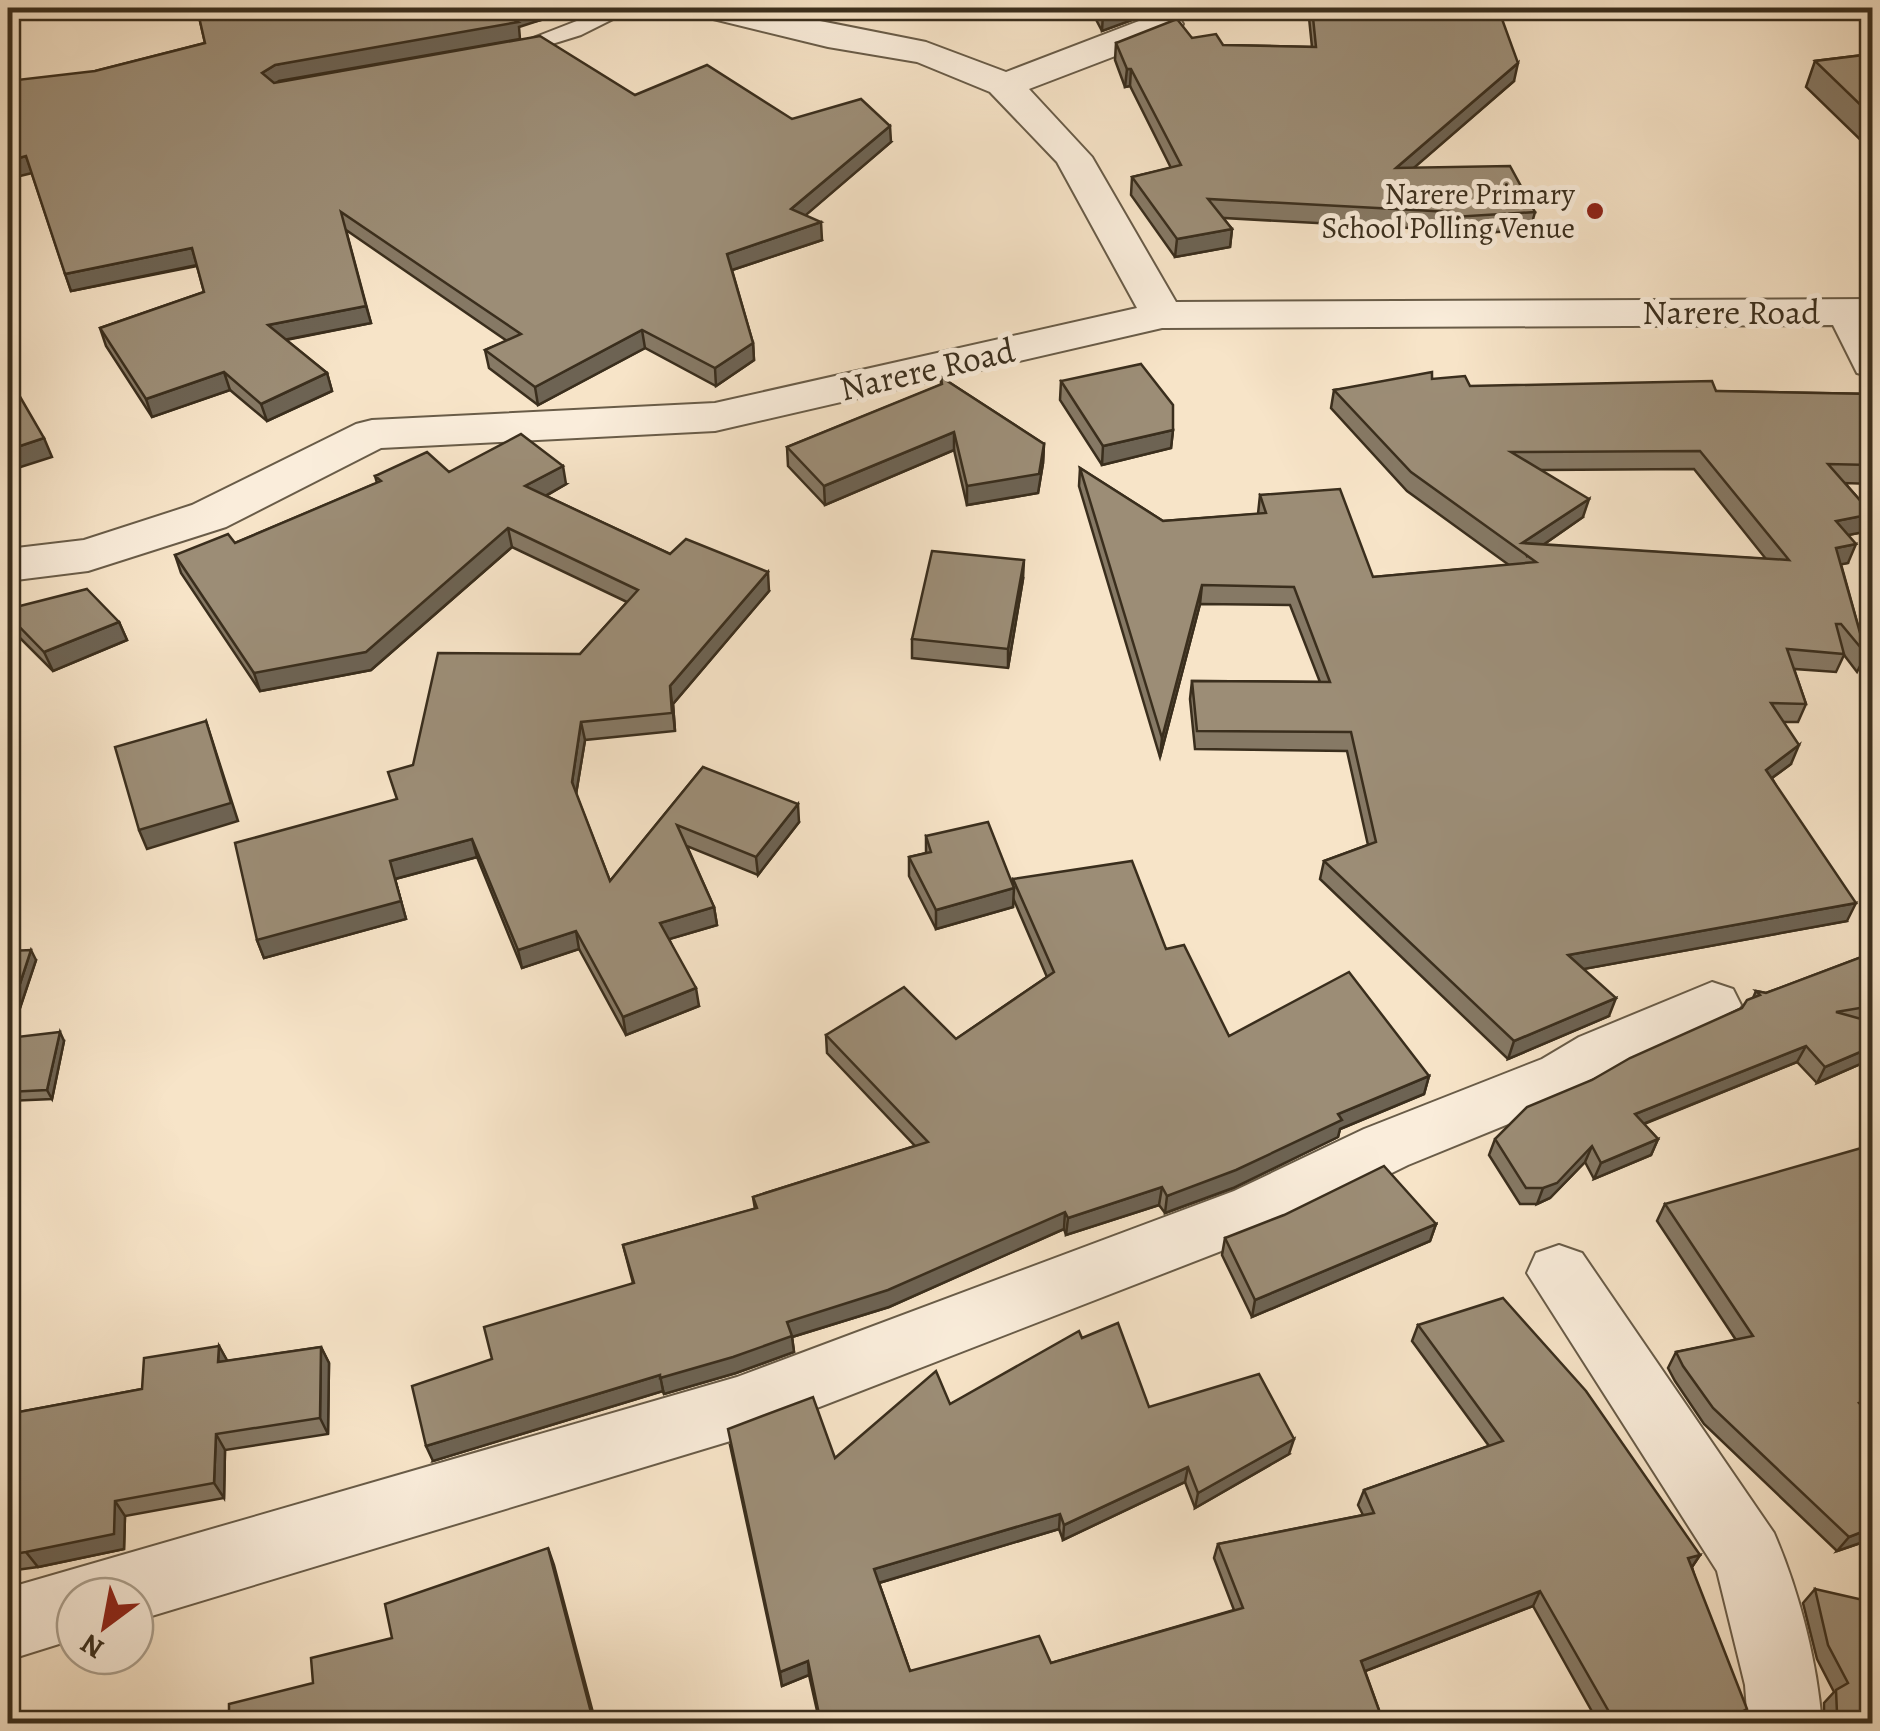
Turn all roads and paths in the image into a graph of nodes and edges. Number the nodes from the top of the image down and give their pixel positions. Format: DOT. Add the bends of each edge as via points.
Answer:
graph roads {
  1 [pos="625,8"];
  2 [pos="714,8"];
  3 [pos="1165,24"];
  4 [pos="484,55"];
  5 [pos="1003,84"];
  6 [pos="1861,312"];
  7 [pos="1162,315"];
  8 [pos="1872,364"];
  9 [pos="8,565"];
  10 [pos="1712,1005"];
  11 [pos="1559,1273"];
  12 [pos="155,1580"];
  13 [pos="55,1610"];
  14 [pos="8,1624"];
  15 [pos="1785,1724"];
  1 -- 4 [label="lane" via="530,47"];
  2 -- 5 [label="street" via="926,53"];
  3 -- 5 [label="street"];
  5 -- 7 [label="street" via="1074,157"];
  6 -- 7 [label="street, Narere Road"];
  6 -- 8 [label="street"];
  7 -- 9 [label="street, Narere Road" via="716,417 372,434 208,516 88,554"];
  10 -- 12 [label="street" via="1256,1210 737,1408"];
  11 -- 15 [label="street" via="1749,1557 1782,1685"];
  13 -- 14 [label="street"];
}
